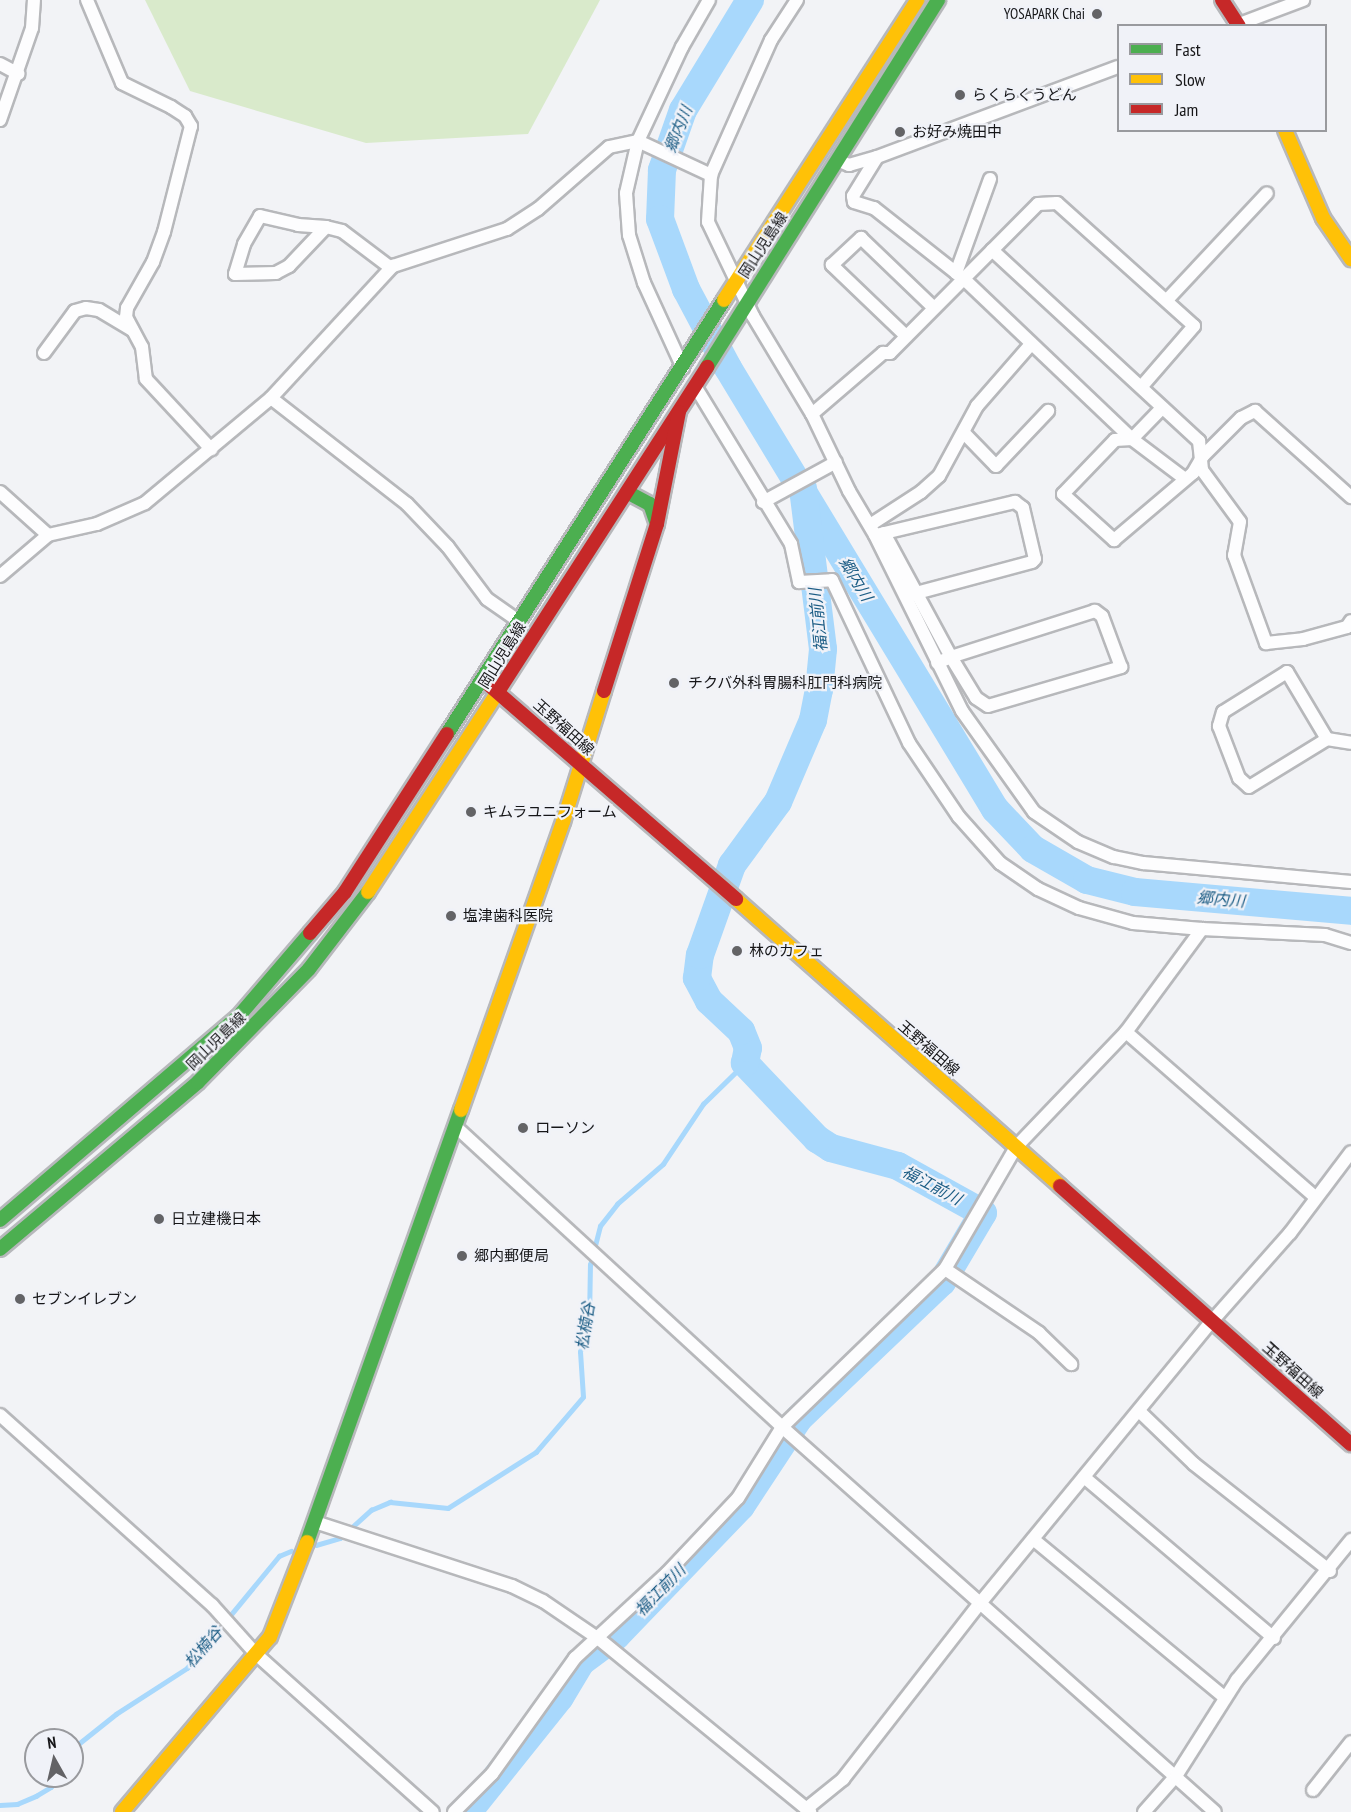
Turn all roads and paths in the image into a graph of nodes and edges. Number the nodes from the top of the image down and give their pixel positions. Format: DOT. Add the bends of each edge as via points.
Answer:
graph roads {
  1 [pos="34,0"];
  2 [pos="87,0"];
  3 [pos="709,0"];
  4 [pos="797,0"];
  5 [pos="917,0"];
  6 [pos="938,0"];
  7 [pos="1222,0"];
  8 [pos="1303,0"];
  9 [pos="1236,24"];
  10 [pos="1240,24"];
  11 [pos="876,63"];
  12 [pos="0,64"];
  13 [pos="1117,68"];
  14 [pos="892,73"];
  15 [pos="19,74"];
  16 [pos="0,120"];
  17 [pos="1286,132"];
  18 [pos="640,142"];
  19 [pos="877,157"];
  20 [pos="837,160"];
  21 [pos="711,175"];
  22 [pos="990,179"];
  23 [pos="1267,193"];
  24 [pos="326,227"];
  25 [pos="992,250"];
  26 [pos="1351,259"];
  27 [pos="391,268"];
  28 [pos="960,276"];
  29 [pos="732,288"];
  30 [pos="1167,300"];
  31 [pos="743,308"];
  32 [pos="934,308"];
  33 [pos="132,330"];
  34 [pos="906,336"];
  35 [pos="1031,344"];
  36 [pos="44,353"];
  37 [pos="686,364"];
  38 [pos="697,383"];
  39 [pos="1142,386"];
  40 [pos="271,398"];
  41 [pos="1162,408"];
  42 [pos="1048,411"];
  43 [pos="679,412"];
  44 [pos="812,414"];
  45 [pos="964,433"];
  46 [pos="1132,439"];
  47 [pos="211,449"];
  48 [pos="1203,456"];
  49 [pos="833,464"];
  50 [pos="1185,479"];
  51 [pos="0,492"];
  52 [pos="627,492"];
  53 [pos="1351,497"];
  54 [pos="765,501"];
  55 [pos="657,524"];
  56 [pos="876,531"];
  57 [pos="48,535"];
  58 [pos="552,573"];
  59 [pos="0,576"];
  60 [pos="566,586"];
  61 [pos="910,595"];
  62 [pos="1351,621"];
  63 [pos="520,622"];
  64 [pos="951,657"];
  65 [pos="937,663"];
  66 [pos="482,680"];
  67 [pos="499,693"];
  68 [pos="1327,739"];
  69 [pos="1351,743"];
  70 [pos="580,765"];
  71 [pos="1351,882"];
  72 [pos="1202,928"];
  73 [pos="1351,943"];
  74 [pos="231,1023"];
  75 [pos="1126,1032"];
  76 [pos="246,1036"];
  77 [pos="456,1127"];
  78 [pos="1016,1147"];
  79 [pos="1351,1152"];
  80 [pos="1315,1197"];
  81 [pos="0,1220"];
  82 [pos="0,1249"];
  83 [pos="945,1269"];
  84 [pos="1213,1320"];
  85 [pos="1071,1364"];
  86 [pos="1138,1411"];
  87 [pos="0,1415"];
  88 [pos="782,1427"];
  89 [pos="1351,1444"];
  90 [pos="1084,1477"];
  91 [pos="315,1522"];
  92 [pos="1033,1539"];
  93 [pos="1351,1540"];
  94 [pos="1330,1571"];
  95 [pos="981,1602"];
  96 [pos="1274,1638"];
  97 [pos="599,1640"];
  98 [pos="256,1654"];
  99 [pos="1225,1698"];
  100 [pos="1351,1742"];
  101 [pos="1176,1776"];
  102 [pos="1313,1791"];
  103 [pos="808,1810"];
  104 [pos="122,1812"];
  105 [pos="433,1812"];
  106 [pos="454,1812"];
  107 [pos="1144,1812"];
  108 [pos="1215,1812"];
  1 -- 15 [label="street" via="32,28"];
  2 -- 33 [label="street" via="122,83 171,107 185,116 191,126 164,232 153,262 127,308"];
  3 -- 18 [label="street" via="682,47"];
  4 -- 21 [label="street" via="771,40"];
  5 -- 11 [label="main road, 岡山児島線"];
  6 -- 14 [label="main road, 岡山児島線"];
  7 -- 9 [label="main road"];
  8 -- 10 [label="street"];
  11 -- 14 [label="main road"];
  11 -- 29 [label="main road, 岡山児島線"];
  12 -- 15 [label="street"];
  13 -- 19 [label="street"];
  14 -- 20 [label="main road, 岡山児島線"];
  15 -- 16 [label="street"];
  17 -- 26 [label="main road" via="1323,218"];
  18 -- 21 [label="street"];
  18 -- 27 [label="street" via="609,147 538,209 507,229"];
  18 -- 37 [label="street" via="626,193 629,235 644,283"];
  19 -- 20 [label="street" via="849,165"];
  19 -- 28 [label="street" via="853,196 854,202 874,208"];
  20 -- 31 [label="main road, 岡山児島線"];
  21 -- 29 [label="street" via="708,222"];
  22 -- 28 [label="street"];
  23 -- 30 [label="street"];
  24 -- 24 [label="street" via="289,266 276,273 235,274 244,244 260,216"];
  24 -- 27 [label="street" via="361,242"];
  25 -- 28 [label="street"];
  25 -- 30 [label="street" via="1038,204 1057,203"];
  25 -- 39 [label="street"];
  27 -- 40 [label="street"];
  28 -- 32 [label="street"];
  28 -- 35 [label="street"];
  29 -- 31 [label="street"];
  29 -- 37 [label="main road, 岡山児島線"];
  30 -- 39 [label="street" via="1194,326"];
  31 -- 38 [label="main road, 岡山児島線"];
  31 -- 44 [label="street"];
  32 -- 34 [label="street"];
  32 -- 34 [label="street" via="861,238 832,265"];
  33 -- 36 [label="street" via="99,310 75,311"];
  33 -- 47 [label="street" via="142,347 146,379"];
  34 -- 44 [label="street"];
  35 -- 45 [label="street" via="977,406"];
  35 -- 46 [label="street"];
  37 -- 58 [label="main road, 岡山児島線"];
  38 -- 43 [label="main road, 岡山児島線"];
  38 -- 54 [label="street"];
  39 -- 41 [label="street"];
  40 -- 47 [label="street"];
  40 -- 63 [label="street" via="407,504 448,547 487,599"];
  41 -- 46 [label="street"];
  41 -- 48 [label="street" via="1199,441"];
  42 -- 45 [label="street" via="996,466"];
  43 -- 52 [label="main road, 岡山児島線"];
  43 -- 55 [label="main road"];
  44 -- 49 [label="street"];
  45 -- 56 [label="street" via="939,476"];
  46 -- 50 [label="street"];
  46 -- 50 [label="street" via="1115,440 1063,494 1114,540"];
  47 -- 57 [label="street" via="145,503 97,524"];
  48 -- 50 [label="street"];
  48 -- 53 [label="street" via="1241,418 1254,411"];
  48 -- 62 [label="street" via="1202,470 1240,522 1234,555 1266,643 1304,639 1347,627"];
  49 -- 54 [label="street"];
  49 -- 56 [label="street"];
  51 -- 57 [label="street"];
  52 -- 55 [label="main road" via="643,497"];
  52 -- 60 [label="main road, 岡山児島線"];
  54 -- 72 [label="street" via="791,544 799,582 832,580 909,743 959,817 1000,862 1038,889 1079,908 1133,923"];
  55 -- 70 [label="main road"];
  56 -- 61 [label="street"];
  56 -- 61 [label="street" via="1015,502 1023,508 1035,559 1032,562"];
  57 -- 59 [label="street"];
  58 -- 60 [label="main road"];
  58 -- 63 [label="main road, 岡山児島線"];
  60 -- 67 [label="main road, 岡山児島線"];
  61 -- 64 [label="street"];
  61 -- 65 [label="street"];
  63 -- 66 [label="main road, 岡山児島線"];
  64 -- 64 [label="street" via="1095,611 1102,616 1121,667 988,706 975,698"];
  64 -- 65 [label="street"];
  65 -- 71 [label="street" via="962,711 1009,781 1034,812 1078,842 1114,857 1143,863"];
  66 -- 67 [label="main road, 玉野福田線"];
  66 -- 74 [label="main road, 岡山児島線" via="345,892 282,969"];
  67 -- 70 [label="main road, 玉野福田線"];
  67 -- 76 [label="main road, 岡山児島線" via="353,914 309,969"];
  68 -- 68 [label="street" via="1249,787 1239,778 1219,726 1223,712 1287,672"];
  68 -- 69 [label="street"];
  70 -- 77 [label="main road"];
  70 -- 78 [label="main road, 玉野福田線"];
  72 -- 73 [label="street" via="1325,935"];
  72 -- 75 [label="street"];
  74 -- 76 [label="main road"];
  74 -- 81 [label="main road, 岡山児島線"];
  75 -- 78 [label="street"];
  75 -- 80 [label="street"];
  76 -- 82 [label="main road, 岡山児島線" via="198,1082"];
  77 -- 88 [label="street"];
  77 -- 91 [label="main road"];
  78 -- 83 [label="street"];
  78 -- 84 [label="main road, 玉野福田線"];
  79 -- 80 [label="street"];
  80 -- 84 [label="street" via="1290,1233"];
  83 -- 85 [label="street" via="1039,1333"];
  83 -- 88 [label="street"];
  84 -- 86 [label="street"];
  84 -- 89 [label="main road, 玉野福田線"];
  86 -- 90 [label="street"];
  86 -- 94 [label="street" via="1194,1464"];
  87 -- 98 [label="street" via="224,1618"];
  88 -- 95 [label="street"];
  88 -- 97 [label="street" via="738,1498"];
  90 -- 92 [label="street"];
  90 -- 96 [label="street"];
  91 -- 97 [label="street" via="512,1586 543,1600"];
  91 -- 98 [label="main road" via="282,1612"];
  92 -- 95 [label="street"];
  92 -- 99 [label="street"];
  93 -- 94 [label="street"];
  94 -- 96 [label="street"];
  95 -- 101 [label="street"];
  95 -- 103 [label="street" via="843,1779"];
  96 -- 99 [label="street"];
  97 -- 103 [label="street"];
  97 -- 106 [label="street" via="575,1658 492,1774"];
  98 -- 104 [label="main road"];
  98 -- 105 [label="street"];
  99 -- 101 [label="street"];
  100 -- 102 [label="street"];
  101 -- 107 [label="street"];
  101 -- 108 [label="street"];
}
